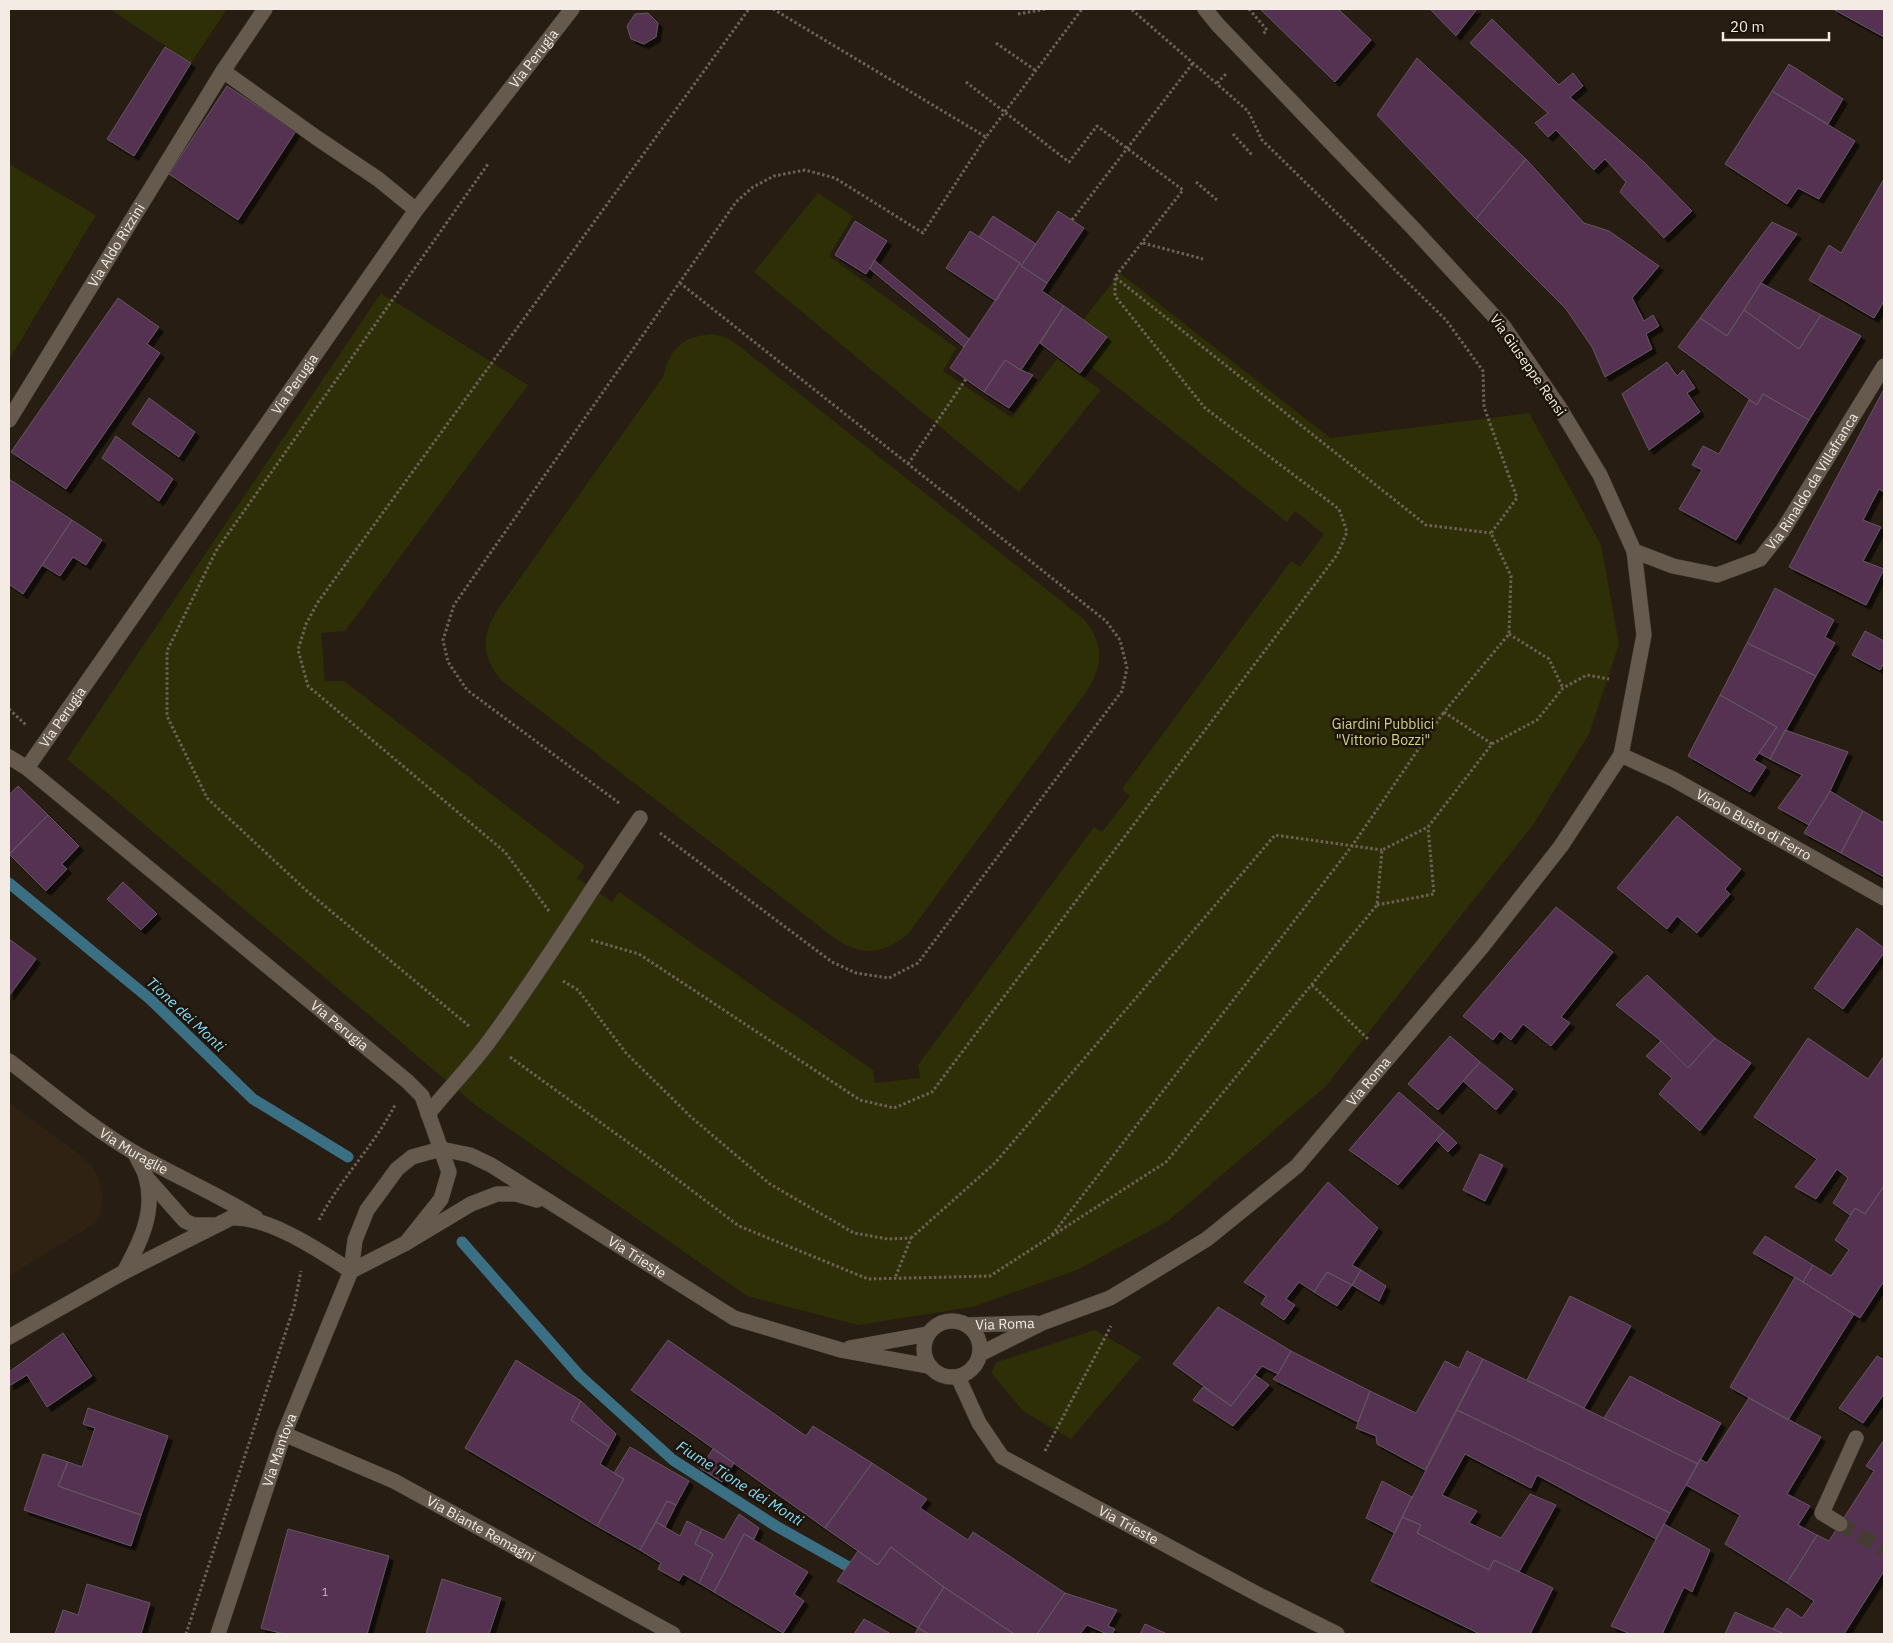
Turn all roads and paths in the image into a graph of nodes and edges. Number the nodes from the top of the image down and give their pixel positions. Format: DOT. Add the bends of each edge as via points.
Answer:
graph roads {
  1 [pos="265,9"];
  2 [pos="572,9"];
  3 [pos="749,9"];
  4 [pos="773,9"];
  5 [pos="1046,9"];
  6 [pos="1082,9"];
  7 [pos="1131,9"];
  8 [pos="1205,9"];
  9 [pos="1018,14"];
  10 [pos="996,43"];
  11 [pos="1193,63"];
  12 [pos="1035,70"];
  13 [pos="223,71"];
  14 [pos="966,82"];
  15 [pos="1005,112"];
  16 [pos="1233,134"];
  17 [pos="986,137"];
  18 [pos="1128,149"];
  19 [pos="1252,155"];
  20 [pos="491,159"];
  21 [pos="1196,182"];
  22 [pos="1217,200"];
  23 [pos="416,210"];
  24 [pos="1072,220"];
  25 [pos="1143,243"];
  26 [pos="1203,259"];
  27 [pos="1115,277"];
  28 [pos="680,283"];
  29 [pos="1884,366"];
  30 [pos="966,379"];
  31 [pos="9,420"];
  32 [pos="908,464"];
  33 [pos="1491,532"];
  34 [pos="1634,551"];
  35 [pos="1509,634"];
  36 [pos="1635,684"];
  37 [pos="1563,688"];
  38 [pos="9,708"];
  39 [pos="1444,712"];
  40 [pos="32,730"];
  41 [pos="1492,744"];
  42 [pos="1621,755"];
  43 [pos="9,757"];
  44 [pos="27,768"];
  45 [pos="640,818"];
  46 [pos="1428,827"];
  47 [pos="1352,846"];
  48 [pos="1382,850"];
  49 [pos="1884,898"];
  50 [pos="1377,905"];
  51 [pos="565,932"];
  52 [pos="541,968"];
  53 [pos="1312,985"];
  54 [pos="488,1042"];
  55 [pos="1388,1058"];
  56 [pos="9,1061"];
  57 [pos="407,1080"];
  58 [pos="428,1114"];
  59 [pos="441,1149"];
  60 [pos="135,1153"];
  61 [pos="146,1177"];
  62 [pos="560,1208"];
  63 [pos="218,1224"];
  64 [pos="269,1226"];
  65 [pos="1050,1237"];
  66 [pos="911,1238"];
  67 [pos="307,1243"];
  68 [pos="406,1243"];
  69 [pos="351,1271"];
  70 [pos="124,1272"];
  71 [pos="895,1278"];
  72 [pos="1134,1283"];
  73 [pos="1042,1323"];
  74 [pos="967,1326"];
  75 [pos="928,1334"];
  76 [pos="9,1337"];
  77 [pos="841,1350"];
  78 [pos="980,1354"];
  79 [pos="928,1366"];
  80 [pos="958,1377"];
  81 [pos="284,1434"];
  82 [pos="1856,1438"];
  83 [pos="1033,1473"];
  84 [pos="1840,1524"];
  85 [pos="186,1634"];
  86 [pos="218,1634"];
  87 [pos="673,1634"];
  88 [pos="1337,1634"];
  1 -- 13 [label="street, Via Aldo Rizzini"];
  2 -- 23 [label="street, Via Perugia"];
  3 -- 51 [label="path" via="318,602 306,624 298,650 308,686 505,852"];
  4 -- 17 [label="path"];
  5 -- 9 [label="path"];
  6 -- 12 [label="path"];
  7 -- 11 [label="path"];
  8 -- 34 [label="street, Via Giuseppe Rensi" via="1504,327 1559,407 1600,475"];
  10 -- 12 [label="path"];
  11 -- 18 [label="path"];
  11 -- 33 [label="path" via="1248,111 1262,140 1446,320 1483,371 1484,407 1517,498"];
  12 -- 15 [label="path"];
  13 -- 23 [label="street" via="378,179"];
  13 -- 31 [label="street, Via Aldo Rizzini"];
  14 -- 15 [label="path"];
  15 -- 17 [label="path"];
  15 -- 18 [label="path" via="1070,162 1097,126"];
  16 -- 19 [label="path"];
  17 -- 28 [label="path" via="923,233 834,178 805,170 774,176 753,187 736,202"];
  18 -- 24 [label="path"];
  18 -- 25 [label="path" via="1182,190"];
  20 -- 54 [label="path" via="216,551 167,651 167,716 207,798 308,892"];
  21 -- 22 [label="path"];
  23 -- 44 [label="street, Via Perugia"];
  25 -- 26 [label="path"];
  25 -- 27 [label="path"];
  27 -- 33 [label="path" via="1426,525"];
  27 -- 51 [label="path" via="1114,296 1205,408 1339,509 1347,532 1337,555 932,1092 894,1108 860,1100 639,954"];
  28 -- 32 [label="path"];
  28 -- 45 [label="path" via="454,605 443,640 448,662 467,690"];
  29 -- 34 [label="street, Via Rinaldo da Villafranca" via="1783,530 1760,559 1717,575 1673,566"];
  30 -- 32 [label="path"];
  32 -- 45 [label="path" via="1106,621 1120,640 1127,668 1122,690 918,963 889,978 856,973 832,962"];
  33 -- 35 [label="path" via="1511,576"];
  34 -- 36 [label="street, Via Giuseppe Rensi" via="1644,635"];
  35 -- 37 [label="path" via="1549,659"];
  35 -- 39 [label="path"];
  36 -- 37 [label="path" via="1587,675"];
  36 -- 42 [label="street, Via Giuseppe Rensi"];
  37 -- 41 [label="path" via="1537,720"];
  38 -- 40 [label="path"];
  39 -- 41 [label="path"];
  39 -- 47 [label="path"];
  41 -- 46 [label="path"];
  42 -- 49 [label="street, Vicolo Busto di Ferro" via="1673,779"];
  42 -- 55 [label="street, Via Roma" via="1561,846 1482,947"];
  43 -- 44 [label="street, Via Perugia"];
  44 -- 57 [label="street, Via Perugia"];
  45 -- 51 [label="street"];
  46 -- 48 [label="path"];
  46 -- 50 [label="path" via="1434,894"];
  47 -- 48 [label="path"];
  47 -- 65 [label="path"];
  47 -- 66 [label="path" via="1275,835 995,1163"];
  48 -- 50 [label="path"];
  50 -- 53 [label="path"];
  51 -- 52 [label="street"];
  52 -- 54 [label="street"];
  52 -- 66 [label="path" via="578,990 626,1053 691,1117 770,1184 854,1233 888,1239"];
  53 -- 55 [label="path"];
  53 -- 65 [label="path" via="1166,1162"];
  54 -- 58 [label="street"];
  54 -- 71 [label="path" via="739,1226 868,1279"];
  55 -- 72 [label="street, Via Roma" via="1297,1166 1207,1238"];
  56 -- 60 [label="street, Via Muraglie"];
  57 -- 58 [label="street, Via Perugia" via="422,1096"];
  57 -- 67 [label="path" via="384,1126 329,1200"];
  58 -- 59 [label="street, Via Perugia"];
  59 -- 62 [label="street, Via Trieste" via="470,1155 491,1164"];
  59 -- 68 [label="street" via="449,1172 442,1200"];
  59 -- 69 [label="street, Via Mantova" via="412,1157 397,1169 367,1210 355,1240"];
  60 -- 61 [label="street"];
  60 -- 64 [label="street, Via Muraglie" via="224,1198"];
  61 -- 63 [label="street, Via Muraglie" via="185,1221 203,1226"];
  61 -- 70 [label="street" via="148,1217 141,1241"];
  62 -- 68 [label="street" via="516,1194 497,1194 471,1204"];
  62 -- 77 [label="street, Via Trieste" via="734,1318"];
  63 -- 64 [label="street" via="239,1218"];
  63 -- 70 [label="street"];
  64 -- 67 [label="street"];
  65 -- 71 [label="path" via="990,1276"];
  66 -- 71 [label="path"];
  67 -- 69 [label="street"];
  67 -- 85 [label="path" via="294,1306"];
  68 -- 69 [label="street"];
  69 -- 81 [label="street, Via Mantova"];
  70 -- 76 [label="street"];
  72 -- 73 [label="street, Via Roma" via="1110,1298"];
  72 -- 83 [label="path"];
  73 -- 74 [label="street, Via Roma"];
  73 -- 78 [label="street, Via Roma"];
  74 -- 75 [label="street, Via Trieste" via="957,1321 946,1321"];
  74 -- 78 [label="street" via="978,1338"];
  75 -- 77 [label="street, Via Trieste"];
  75 -- 79 [label="street" via="923,1345"];
  77 -- 79 [label="street, Via Trieste"];
  78 -- 80 [label="street" via="969,1372"];
  79 -- 80 [label="street, Via Trieste" via="937,1374"];
  80 -- 83 [label="street, Via Trieste" via="978,1422 1002,1458"];
  81 -- 86 [label="street, Via Mantova"];
  81 -- 87 [label="street, Via Biante Remagni" via="394,1481"];
  82 -- 84 [label="street" via="1822,1513"];
  83 -- 88 [label="street, Via Trieste"];
}
